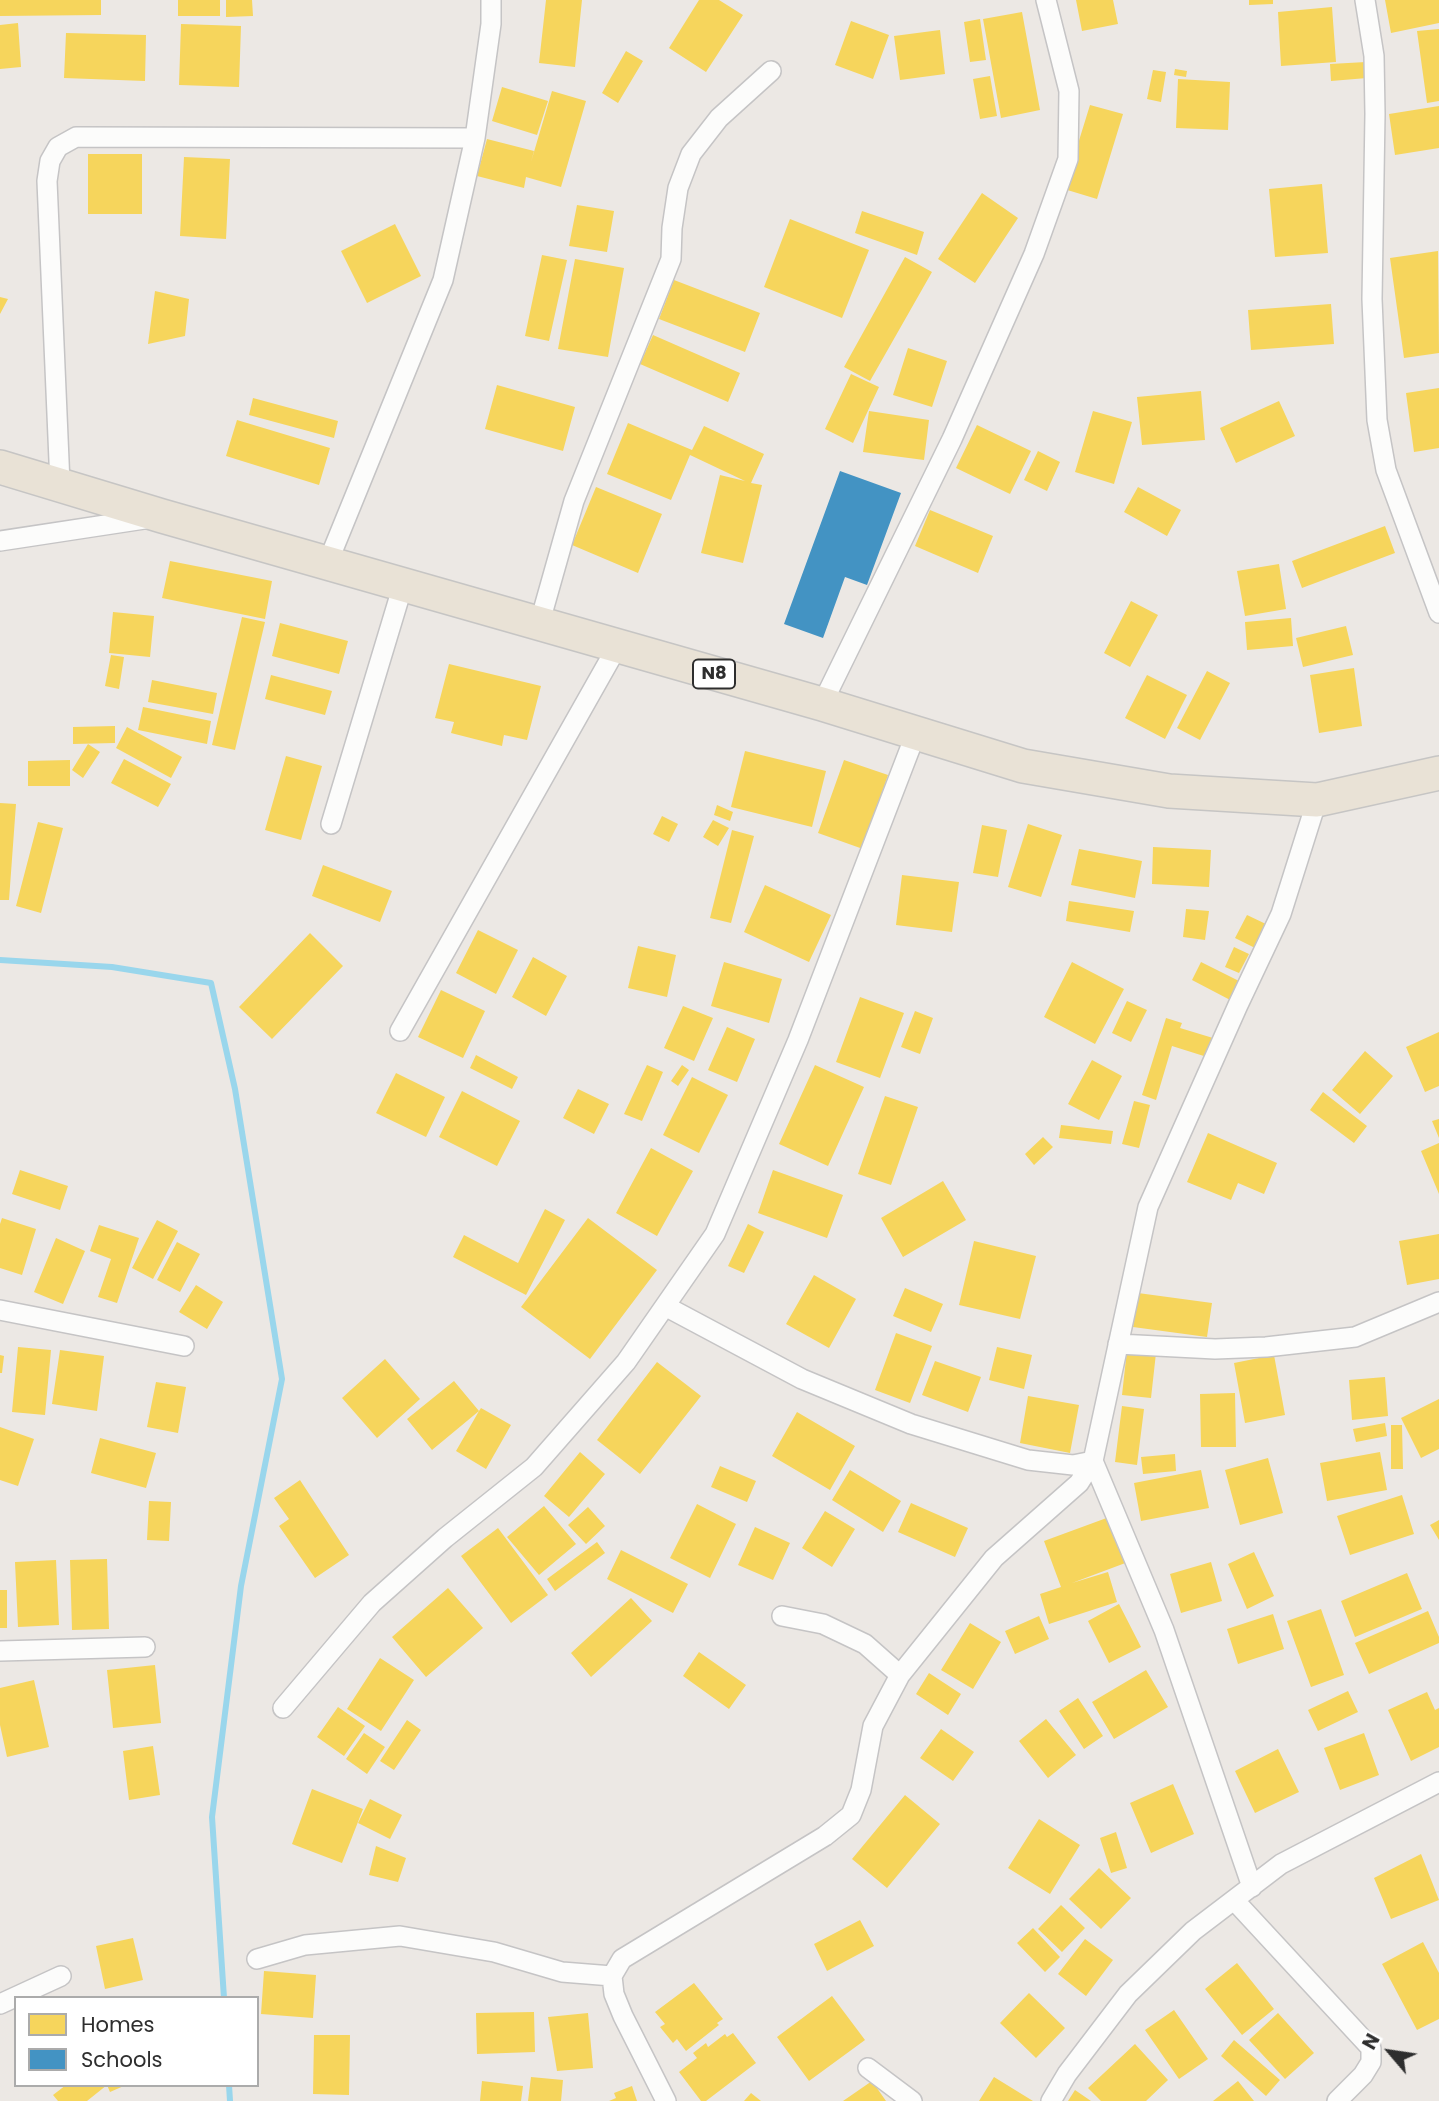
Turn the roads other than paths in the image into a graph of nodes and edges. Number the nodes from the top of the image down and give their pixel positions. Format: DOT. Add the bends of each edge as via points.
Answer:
graph roads {
  1 [pos="491,0"];
  2 [pos="1046,0"];
  3 [pos="1365,0"];
  4 [pos="771,71"];
  5 [pos="475,138"];
  6 [pos="0,467"];
  7 [pos="61,484"];
  8 [pos="162,516"];
  9 [pos="0,541"];
  10 [pos="328,562"];
  11 [pos="403,585"];
  12 [pos="1439,613"];
  13 [pos="539,625"];
  14 [pos="617,647"];
  15 [pos="822,704"];
  16 [pos="916,733"];
  17 [pos="1439,774"];
  18 [pos="1317,800"];
  19 [pos="331,824"];
  20 [pos="400,1031"];
  21 [pos="1439,1302"];
  22 [pos="664,1306"];
  23 [pos="0,1310"];
  24 [pos="1118,1344"];
  25 [pos="184,1346"];
  26 [pos="1093,1461"];
  27 [pos="782,1616"];
  28 [pos="145,1647"];
  29 [pos="0,1651"];
  30 [pos="900,1675"];
  31 [pos="284,1707"];
  32 [pos="1438,1787"];
  33 [pos="1252,1886"];
  34 [pos="1234,1900"];
  35 [pos="257,1959"];
  36 [pos="61,1976"];
  37 [pos="611,1976"];
  38 [pos="17,1996"];
  39 [pos="868,2068"];
  40 [pos="666,2101"];
  41 [pos="912,2101"];
  42 [pos="1051,2101"];
  43 [pos="1337,2101"];
  1 -- 5 [label="street"];
  2 -- 15 [label="street" via="1069,91 1068,159 1034,254 957,426"];
  3 -- 12 [label="street" via="1374,56 1372,299 1377,420 1386,470"];
  4 -- 13 [label="street" via="719,118 691,154 678,188 671,259 574,501"];
  5 -- 7 [label="street" via="76,137 58,147 47,181"];
  5 -- 10 [label="street" via="443,280"];
  6 -- 7 [label="highway, N8"];
  7 -- 8 [label="highway, N8"];
  8 -- 9 [label="street"];
  8 -- 10 [label="highway, N8"];
  10 -- 11 [label="highway, N8"];
  11 -- 13 [label="highway, N8"];
  11 -- 19 [label="street"];
  13 -- 14 [label="highway, N8"];
  14 -- 15 [label="highway, N8"];
  14 -- 20 [label="street"];
  15 -- 16 [label="highway, N8"];
  16 -- 18 [label="highway, N8" via="1023,766 1169,791"];
  16 -- 22 [label="street" via="798,1040 715,1234"];
  17 -- 18 [label="highway, N8"];
  18 -- 24 [label="street" via="1281,914 1149,1207"];
  21 -- 24 [label="street" via="1355,1337 1266,1347"];
  22 -- 26 [label="street" via="802,1379 911,1424 1028,1460 1073,1465"];
  22 -- 31 [label="street" via="626,1362 534,1467 372,1603"];
  23 -- 25 [label="street"];
  24 -- 26 [label="street"];
  26 -- 30 [label="street" via="1079,1483 994,1558"];
  26 -- 33 [label="street" via="1164,1630"];
  27 -- 30 [label="street" via="822,1624 865,1644"];
  28 -- 29 [label="street"];
  30 -- 37 [label="street" via="873,1726 861,1790 851,1815 825,1836 622,1959"];
  32 -- 33 [label="street" via="1281,1864"];
  33 -- 34 [label="street"];
  34 -- 42 [label="street" via="1193,1931 1128,1994"];
  34 -- 43 [label="street" via="1371,2048 1367,2069"];
  35 -- 37 [label="street" via="305,1945 400,1936 494,1952 562,1972"];
  36 -- 38 [label="street"];
  37 -- 40 [label="street" via="623,2017"];
  39 -- 41 [label="street"];
}
